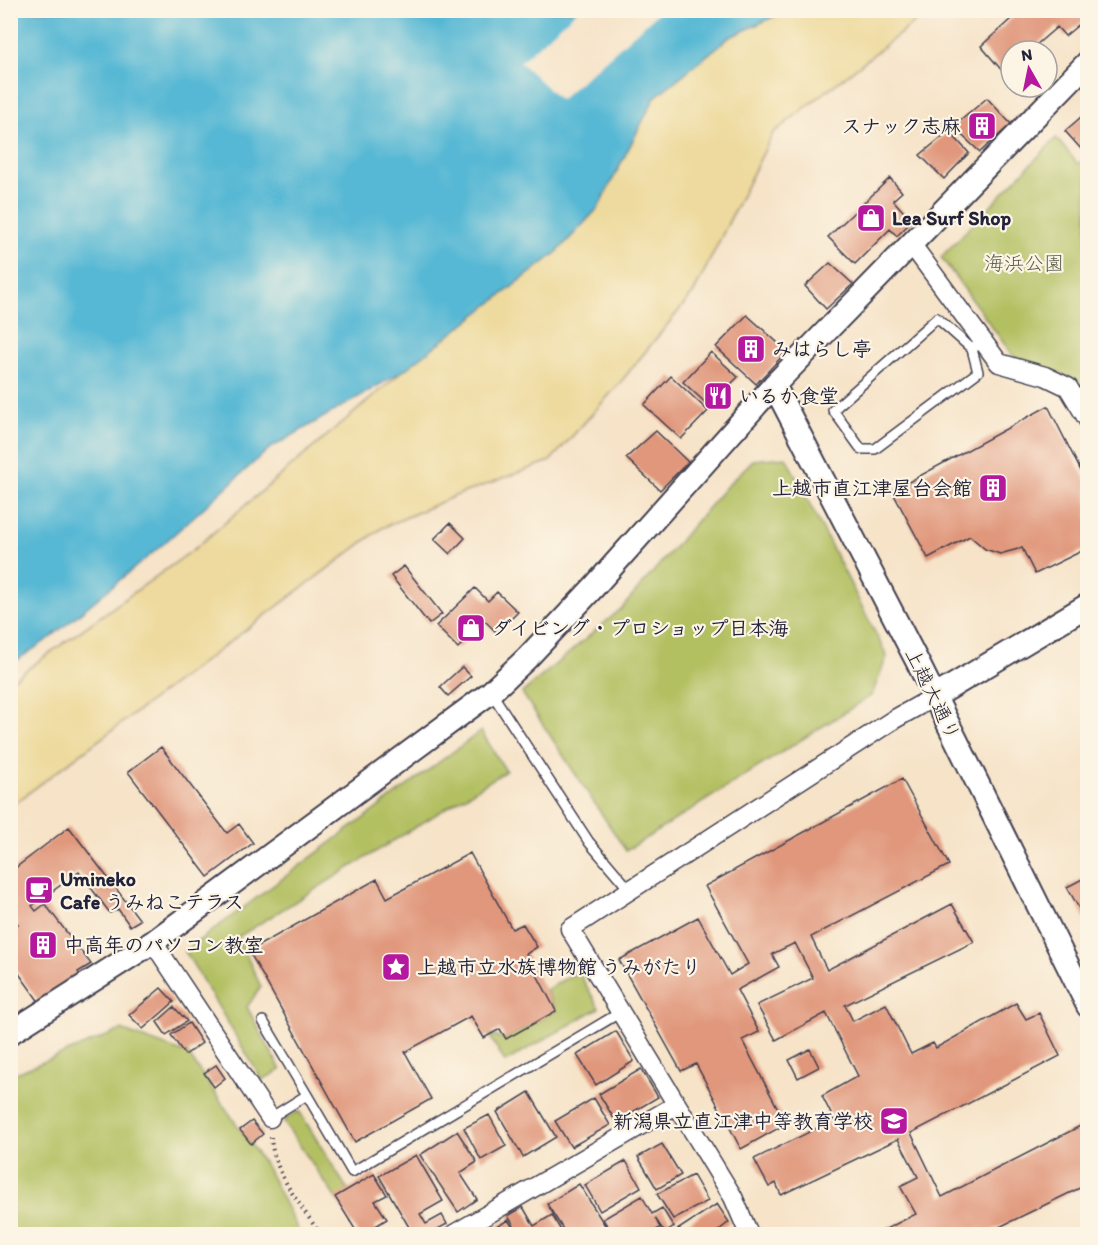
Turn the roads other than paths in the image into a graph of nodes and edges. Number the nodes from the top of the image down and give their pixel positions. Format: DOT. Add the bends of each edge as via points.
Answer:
graph roads {
  1 [pos="1088,62"];
  2 [pos="912,245"];
  3 [pos="975,343"];
  4 [pos="774,385"];
  5 [pos="1088,420"];
  6 [pos="1088,605"];
  7 [pos="491,692"];
  8 [pos="934,697"];
  9 [pos="629,889"];
  10 [pos="153,942"];
  11 [pos="1088,1006"];
  12 [pos="621,1012"];
  13 [pos="262,1021"];
  14 [pos="10,1034"];
  15 [pos="307,1095"];
  16 [pos="676,1105"];
  17 [pos="270,1118"];
  18 [pos="454,1234"];
  19 [pos="749,1234"];
  1 -- 2 [label="street"];
  2 -- 3 [label="street"];
  2 -- 4 [label="street"];
  3 -- 3 [label="lane" via="937,318 833,410 861,449 875,449 978,372"];
  3 -- 5 [label="street" via="999,363 1068,387"];
  4 -- 7 [label="street" via="593,588"];
  4 -- 8 [label="street, 上越大通り"];
  6 -- 8 [label="street"];
  7 -- 9 [label="lane" via="589,842"];
  7 -- 10 [label="street"];
  8 -- 9 [label="street"];
  8 -- 11 [label="street, 上越大通り"];
  9 -- 12 [label="street" via="570,929"];
  10 -- 14 [label="street"];
  10 -- 17 [label="street"];
  12 -- 15 [label="lane" via="352,1172"];
  12 -- 16 [label="street"];
  13 -- 15 [label="lane"];
  15 -- 17 [label="lane"];
  16 -- 18 [label="street"];
  16 -- 19 [label="street" via="733,1197"];
}
